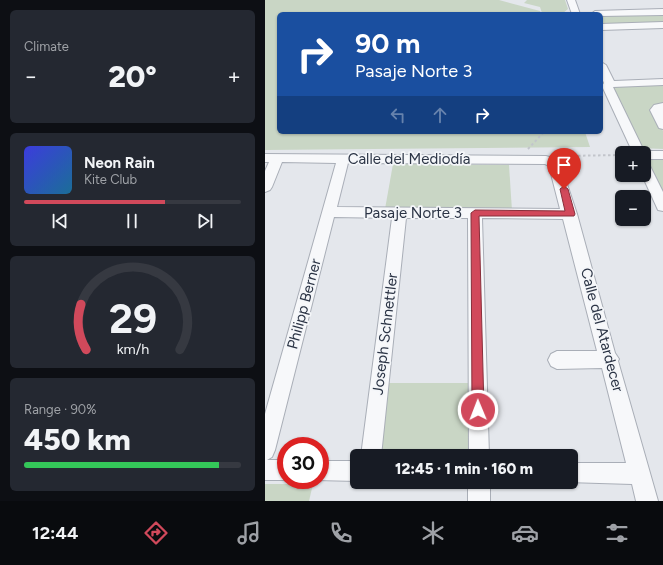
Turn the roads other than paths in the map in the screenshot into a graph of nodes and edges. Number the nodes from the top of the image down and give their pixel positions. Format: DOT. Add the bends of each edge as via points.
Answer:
graph roads {
  1 [pos="571,0"];
  2 [pos="575,12"];
  3 [pos="663,12"];
  4 [pos="603,14"];
  5 [pos="660,25"];
  6 [pos="603,27"];
  7 [pos="663,34"];
  8 [pos="603,69"];
  9 [pos="663,82"];
  10 [pos="610,84"];
  11 [pos="659,107"];
  12 [pos="663,125"];
  13 [pos="636,146"];
  14 [pos="651,154"];
  15 [pos="663,155"];
  16 [pos="271,158"];
  17 [pos="343,159"];
  18 [pos="553,162"];
  19 [pos="651,180"];
  20 [pos="265,187"];
  21 [pos="663,206"];
  22 [pos="328,212"];
  23 [pos="400,213"];
  24 [pos="475,213"];
  25 [pos="571,214"];
  26 [pos="557,360"];
  27 [pos="610,360"];
  28 [pos="372,449"];
  29 [pos="479,449"];
  30 [pos="265,450"];
  31 [pos="265,470"];
  32 [pos="277,470"];
  33 [pos="329,470"];
  34 [pos="350,471"];
  35 [pos="578,473"];
  36 [pos="640,474"];
  37 [pos="479,489"];
  38 [pos="479,501"];
  39 [pos="647,501"];
  1 -- 2 [label="street"];
  3 -- 4 [label="street"];
  5 -- 6 [label="street"];
  5 -- 7 [label="street"];
  8 -- 10 [label="street"];
  9 -- 10 [label="street"];
  10 -- 13 [label="street" via="607,86"];
  11 -- 12 [label="street" via="656,111"];
  14 -- 15 [label="street"];
  16 -- 17 [label="street, Calle del Mediodía"];
  16 -- 20 [label="street"];
  17 -- 18 [label="street, Calle del Mediodía"];
  17 -- 22 [label="street, Philipp Berner"];
  18 -- 25 [label="street, Calle del Atardecer" via="557,165"];
  19 -- 21 [label="street"];
  22 -- 23 [label="street, Pasaje Norte 3"];
  22 -- 30 [label="street, Philipp Berner"];
  23 -- 24 [label="street, Pasaje Norte 3"];
  23 -- 28 [label="street, Joseph Schnettler"];
  24 -- 25 [label="street, Pasaje Norte 3"];
  24 -- 29 [label="street"];
  25 -- 27 [label="street, Calle del Atardecer"];
  26 -- 27 [label="street"];
  27 -- 36 [label="street, Calle del Atardecer"];
  31 -- 32 [label="street"];
  33 -- 34 [label="street"];
  35 -- 36 [label="street"];
  36 -- 39 [label="street, Calle del Atardecer"];
  37 -- 38 [label="street"];
}
